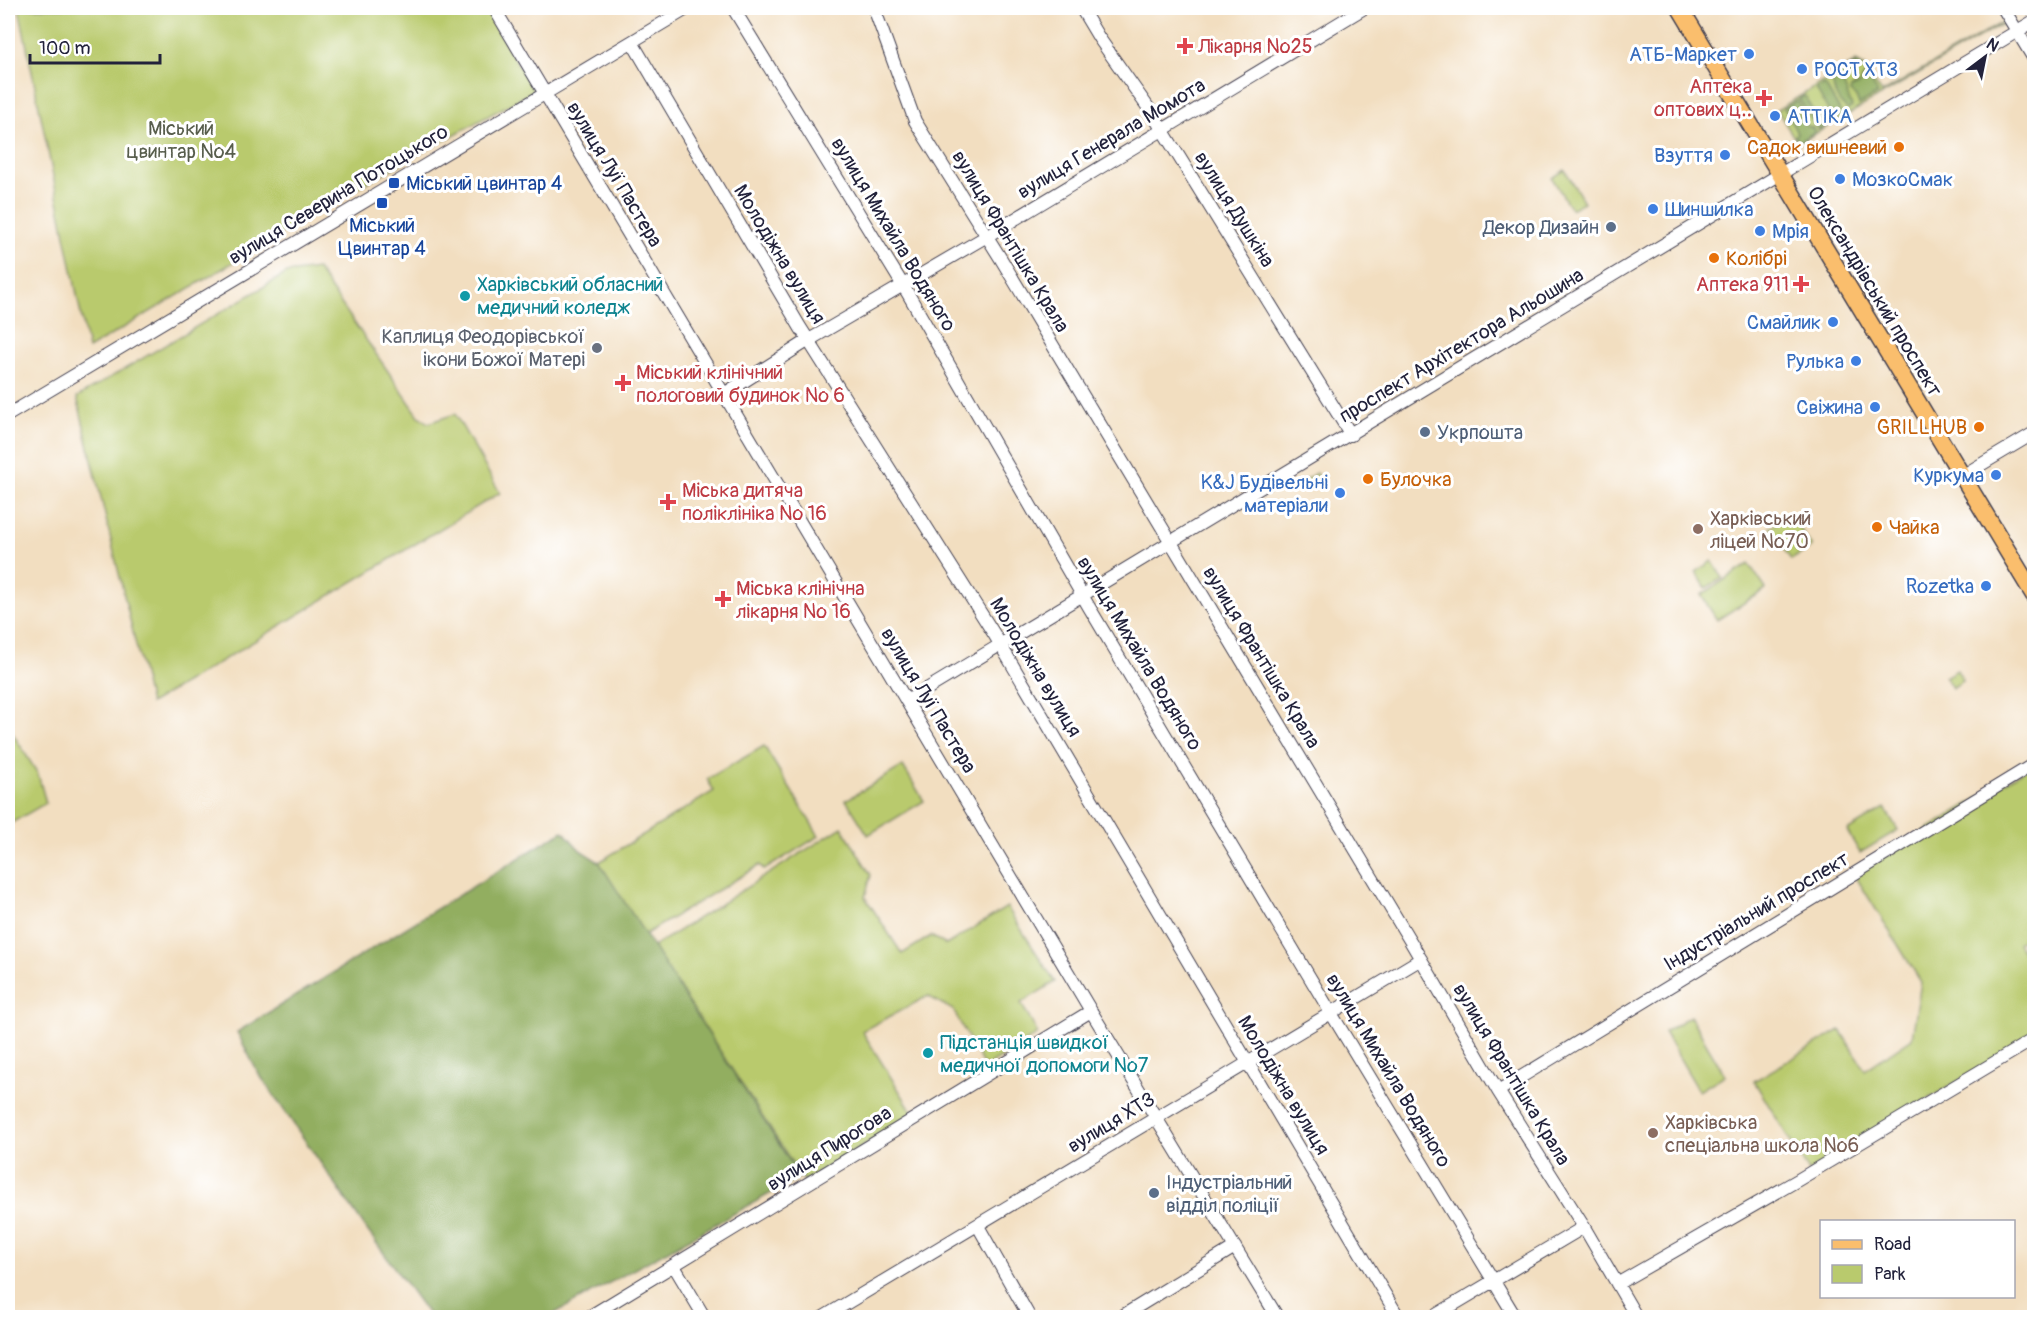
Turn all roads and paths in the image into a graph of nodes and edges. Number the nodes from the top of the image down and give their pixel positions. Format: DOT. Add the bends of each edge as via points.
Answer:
graph roads {
  1 [pos="494,8"];
  2 [pos="688,8"];
  3 [pos="733,8"];
  4 [pos="874,8"];
  5 [pos="1081,8"];
  6 [pos="1364,8"];
  7 [pos="1680,8"];
  8 [pos="2003,8"];
  9 [pos="2034,21"];
  10 [pos="2018,31"];
  11 [pos="632,42"];
  12 [pos="2034,59"];
  13 [pos="544,93"];
  14 [pos="1162,130"];
  15 [pos="1780,174"];
  16 [pos="987,236"];
  17 [pos="902,284"];
  18 [pos="809,339"];
  19 [pos="724,394"];
  20 [pos="8,415"];
  21 [pos="2034,433"];
  22 [pos="1351,435"];
  23 [pos="1962,476"];
  24 [pos="1171,542"];
  25 [pos="1083,595"];
  26 [pos="2034,595"];
  27 [pos="1000,645"];
  28 [pos="907,701"];
  29 [pos="2034,764"];
  30 [pos="1420,959"];
  31 [pos="1091,1011"];
  32 [pos="1331,1013"];
  33 [pos="2034,1039"];
  34 [pos="1248,1063"];
  35 [pos="1498,1091"];
  36 [pos="1157,1117"];
  37 [pos="978,1226"];
  38 [pos="1584,1227"];
  39 [pos="1235,1247"];
  40 [pos="674,1266"];
  41 [pos="1494,1280"];
  42 [pos="1617,1284"];
  43 [pos="587,1317"];
  44 [pos="705,1317"];
  45 [pos="822,1317"];
  46 [pos="1030,1317"];
  47 [pos="1119,1317"];
  48 [pos="1278,1317"];
  49 [pos="1399,1317"];
  50 [pos="1431,1317"];
  51 [pos="1516,1317"];
  52 [pos="1637,1317"];
  1 -- 13 [label="street, вулиця Луї Пастера"];
  2 -- 11 [label="street, вулиця Северина Потоцького"];
  3 -- 17 [label="street, вулиця Михайла Водяного"];
  4 -- 16 [label="street, вулиця Франтішка Крала" via="915,121"];
  5 -- 14 [label="street, вулиця Душкіна"];
  6 -- 14 [label="street, вулиця Генерала Момота"];
  7 -- 15 [label="main road, Олександрівський проспект"];
  8 -- 10 [label="street"];
  9 -- 10 [label="street, проспект Архітектора Альошина"];
  10 -- 12 [label="street"];
  10 -- 15 [label="street, проспект Архітектора Альошина"];
  11 -- 13 [label="street, вулиця Северина Потоцького"];
  11 -- 18 [label="street, Молодіжна вулиця"];
  13 -- 19 [label="street, вулиця Луї Пастера"];
  13 -- 20 [label="street, вулиця Северина Потоцького"];
  14 -- 16 [label="street, вулиця Генерала Момота"];
  14 -- 22 [label="street, вулиця Душкіна"];
  15 -- 22 [label="street, проспект Архітектора Альошина"];
  15 -- 23 [label="main road, Олександрівський проспект"];
  16 -- 17 [label="street, вулиця Генерала Момота"];
  16 -- 24 [label="street, вулиця Франтішка Крала"];
  17 -- 18 [label="street, вулиця Генерала Момота"];
  17 -- 25 [label="street, вулиця Михайла Водяного"];
  18 -- 19 [label="street, вулиця Генерала Момота"];
  18 -- 27 [label="street, Молодіжна вулиця"];
  19 -- 28 [label="street, вулиця Луї Пастера"];
  21 -- 23 [label="street"];
  22 -- 24 [label="street, проспект Архітектора Альошина"];
  23 -- 26 [label="main road, Олександрівський проспект"];
  24 -- 25 [label="street, проспект Архітектора Альошина"];
  24 -- 30 [label="street, вулиця Франтішка Крала"];
  25 -- 27 [label="street, проспект Архітектора Альошина"];
  25 -- 32 [label="street, вулиця Михайла Водяного"];
  27 -- 28 [label="street, проспект Архітектора Альошина"];
  27 -- 34 [label="street, Молодіжна вулиця"];
  28 -- 31 [label="street, вулиця Луї Пастера"];
  29 -- 35 [label="street, Індустріальний проспект"];
  30 -- 32 [label="street, вулиця ХТЗ"];
  30 -- 35 [label="street, вулиця Франтішка Крала"];
  31 -- 36 [label="street, вулиця Луї Пастера"];
  31 -- 40 [label="street, вулиця Пирогова"];
  32 -- 34 [label="street, вулиця ХТЗ"];
  32 -- 41 [label="street, вулиця Михайла Водяного"];
  33 -- 42 [label="street"];
  34 -- 36 [label="street, вулиця ХТЗ"];
  34 -- 49 [label="street, Молодіжна вулиця"];
  35 -- 38 [label="street, вулиця Франтішка Крала"];
  36 -- 37 [label="street, вулиця ХТЗ"];
  36 -- 39 [label="street, вулиця Луї Пастера"];
  37 -- 45 [label="street, вулиця ХТЗ"];
  37 -- 46 [label="street"];
  38 -- 41 [label="street"];
  38 -- 42 [label="street, вулиця Франтішка Крала"];
  39 -- 47 [label="street"];
  39 -- 48 [label="street, вулиця Луї Пастера"];
  40 -- 43 [label="street, вулиця Пирогова"];
  40 -- 44 [label="street"];
  41 -- 50 [label="street"];
  41 -- 51 [label="street, вулиця Михайла Водяного"];
  42 -- 52 [label="street, вулиця Франтішка Крала"];
}
